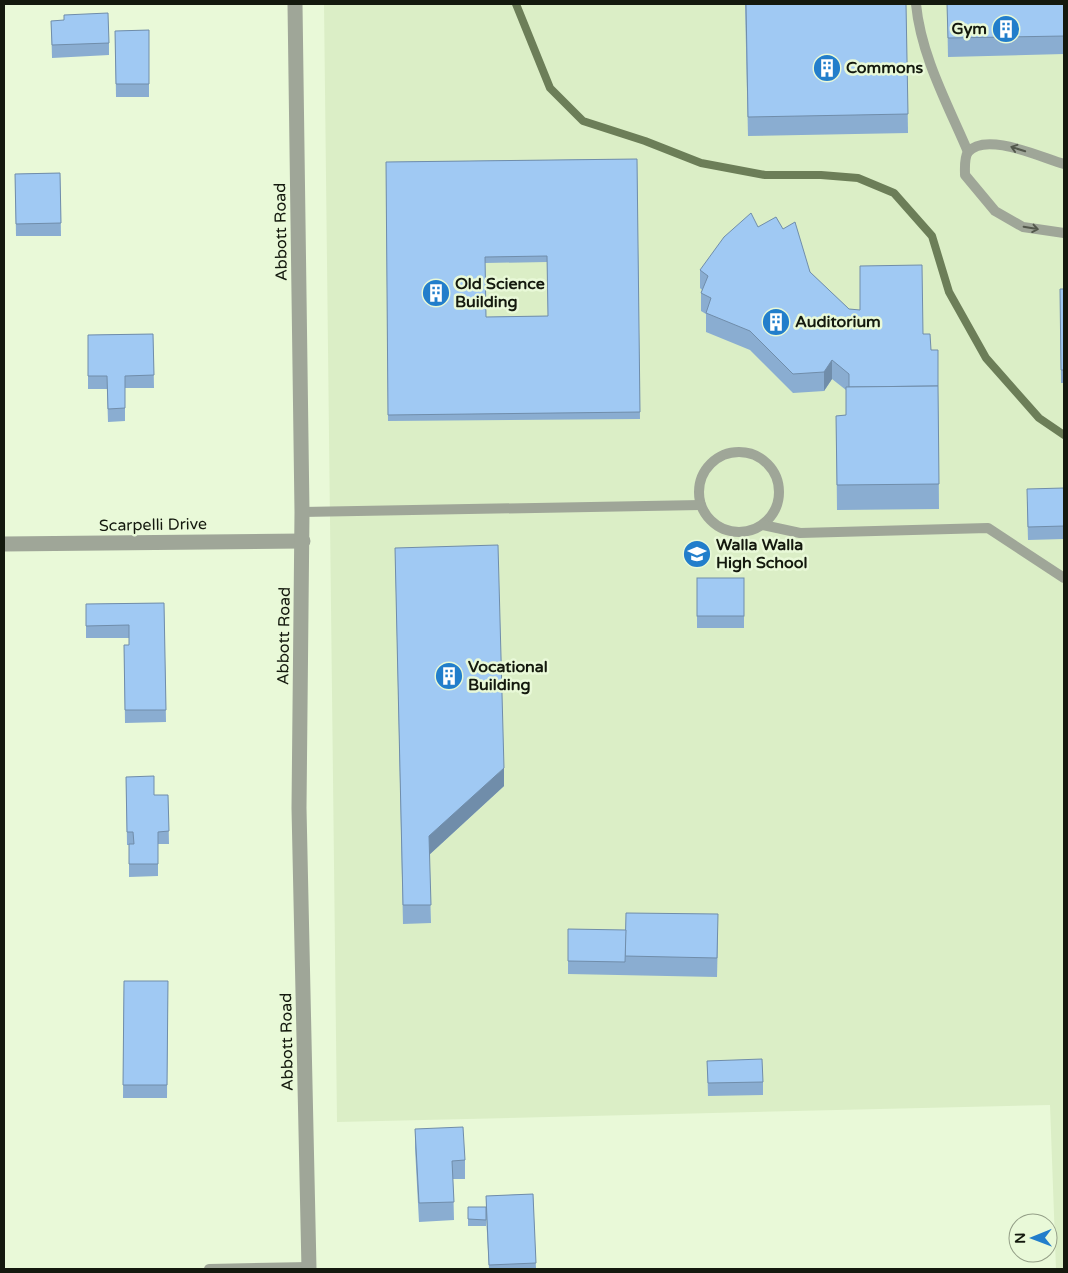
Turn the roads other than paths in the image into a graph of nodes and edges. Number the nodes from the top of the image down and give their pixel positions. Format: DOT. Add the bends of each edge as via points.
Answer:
graph roads {
  1 [pos="295,4"];
  2 [pos="916,4"];
  3 [pos="968,152"];
  4 [pos="1064,164"];
  5 [pos="1064,233"];
  6 [pos="701,505"];
  7 [pos="302,512"];
  8 [pos="763,525"];
  9 [pos="303,540"];
  10 [pos="4,544"];
  11 [pos="1064,578"];
  12 [pos="309,1268"];
  13 [pos="210,1269"];
  1 -- 7 [label="street, Abbott Road"];
  2 -- 3 [label="lane" via="932,68"];
  4 -- 3 [label="lane, one-way" via="995,144"];
  3 -- 5 [label="lane, one-way" via="965,175 995,211 1023,227"];
  6 -- 7 [label="lane"];
  6 -- 8 [label="lane" via="711,521 727,531 746,532"];
  6 -- 8 [label="lane" via="699,493 706,469 726,454 751,454 772,468 780,492 772,516"];
  7 -- 9 [label="street, Abbott Road"];
  8 -- 11 [label="lane" via="800,533 988,528"];
  9 -- 10 [label="street, Scarpelli Drive"];
  9 -- 12 [label="street, Abbott Road" via="299,808"];
  12 -- 13 [label="lane"];
}
